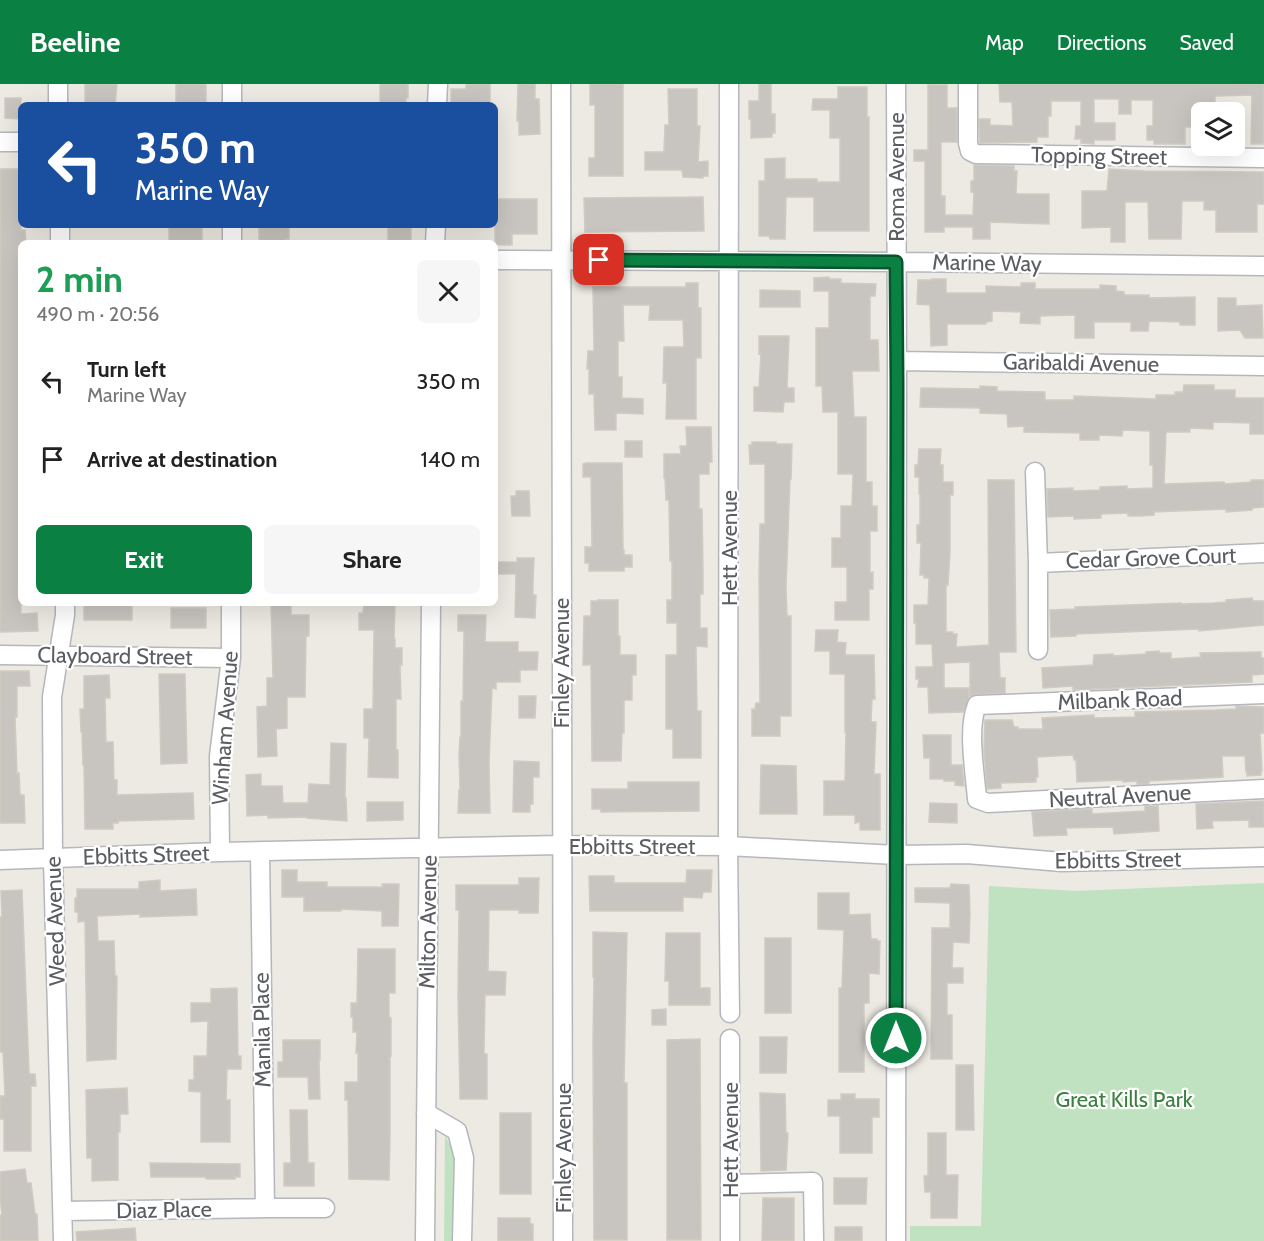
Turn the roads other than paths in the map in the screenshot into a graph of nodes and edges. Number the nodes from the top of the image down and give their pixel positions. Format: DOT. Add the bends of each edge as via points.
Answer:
graph roads {
  1 [pos="58,84"];
  2 [pos="232,84"];
  3 [pos="438,84"];
  4 [pos="561,84"];
  5 [pos="729,84"];
  6 [pos="896,84"];
  7 [pos="968,84"];
  8 [pos="58,102"];
  9 [pos="232,102"];
  10 [pos="437,102"];
  11 [pos="0,142"];
  12 [pos="18,142"];
  13 [pos="1264,158"];
  14 [pos="498,260"];
  15 [pos="561,260"];
  16 [pos="729,262"];
  17 [pos="896,262"];
  18 [pos="1264,266"];
  19 [pos="897,361"];
  20 [pos="1264,366"];
  21 [pos="1035,472"];
  22 [pos="1264,553"];
  23 [pos="1038,563"];
  24 [pos="65,606"];
  25 [pos="231,606"];
  26 [pos="431,606"];
  27 [pos="1038,650"];
  28 [pos="0,655"];
  29 [pos="58,655"];
  30 [pos="231,658"];
  31 [pos="1264,694"];
  32 [pos="1264,789"];
  33 [pos="977,799"];
  34 [pos="562,845"];
  35 [pos="728,846"];
  36 [pos="428,848"];
  37 [pos="220,852"];
  38 [pos="260,852"];
  39 [pos="896,855"];
  40 [pos="1264,857"];
  41 [pos="53,859"];
  42 [pos="0,860"];
  43 [pos="730,1012"];
  44 [pos="730,1039"];
  45 [pos="426,1113"];
  46 [pos="730,1184"];
  47 [pos="265,1208"];
  48 [pos="326,1208"];
  49 [pos="63,1211"];
  50 [pos="63,1241"];
  51 [pos="425,1241"];
  52 [pos="462,1241"];
  53 [pos="563,1241"];
  54 [pos="730,1241"];
  55 [pos="814,1241"];
  56 [pos="896,1241"];
  1 -- 8 [label="street"];
  2 -- 9 [label="street"];
  3 -- 10 [label="street"];
  4 -- 15 [label="street, Finley Avenue"];
  5 -- 16 [label="street, Hett Avenue"];
  6 -- 17 [label="street, Roma Avenue"];
  7 -- 13 [label="street, Topping Street" via="968,143 970,151 976,154"];
  11 -- 12 [label="street"];
  14 -- 15 [label="street, Marine Way"];
  15 -- 16 [label="street, Marine Way"];
  15 -- 34 [label="street, Finley Avenue"];
  16 -- 17 [label="street, Marine Way"];
  16 -- 35 [label="street, Hett Avenue"];
  17 -- 18 [label="street, Marine Way"];
  17 -- 19 [label="street, Roma Avenue"];
  19 -- 20 [label="street, Garibaldi Avenue"];
  19 -- 39 [label="street, Roma Avenue"];
  21 -- 23 [label="street"];
  22 -- 23 [label="street, Cedar Grove Court"];
  23 -- 27 [label="street"];
  24 -- 29 [label="street, Weed Avenue"];
  25 -- 30 [label="street, Winham Avenue"];
  26 -- 36 [label="street, Milton Avenue"];
  28 -- 29 [label="street, Clayboard Street"];
  29 -- 30 [label="street, Clayboard Street"];
  29 -- 41 [label="street, Weed Avenue" via="51,698"];
  30 -- 37 [label="street, Winham Avenue" via="219,756"];
  31 -- 33 [label="street, Milbank Road" via="977,705 973,732"];
  32 -- 33 [label="street, Neutral Avenue" via="988,803"];
  34 -- 35 [label="street, Ebbitts Street"];
  34 -- 36 [label="street, Ebbitts Street"];
  34 -- 53 [label="street, Finley Avenue"];
  35 -- 39 [label="street, Ebbitts Street"];
  35 -- 43 [label="street, Hett Avenue"];
  36 -- 38 [label="street, Ebbitts Street"];
  36 -- 45 [label="street, Milton Avenue"];
  37 -- 38 [label="street, Ebbitts Street"];
  37 -- 41 [label="street, Ebbitts Street"];
  38 -- 47 [label="street, Manila Place"];
  39 -- 40 [label="street, Ebbitts Street" via="967,854 1062,862"];
  39 -- 56 [label="street, Roma Avenue"];
  41 -- 42 [label="street, Ebbitts Street"];
  41 -- 49 [label="street, Weed Avenue"];
  44 -- 46 [label="street, Hett Avenue"];
  45 -- 51 [label="street, Milton Avenue"];
  45 -- 52 [label="street" via="457,1131 464,1158"];
  46 -- 54 [label="street, Hett Avenue"];
  46 -- 55 [label="street" via="813,1182"];
  47 -- 48 [label="street, Diaz Place"];
  47 -- 49 [label="street, Diaz Place"];
  49 -- 50 [label="street, Weed Avenue"];
}
